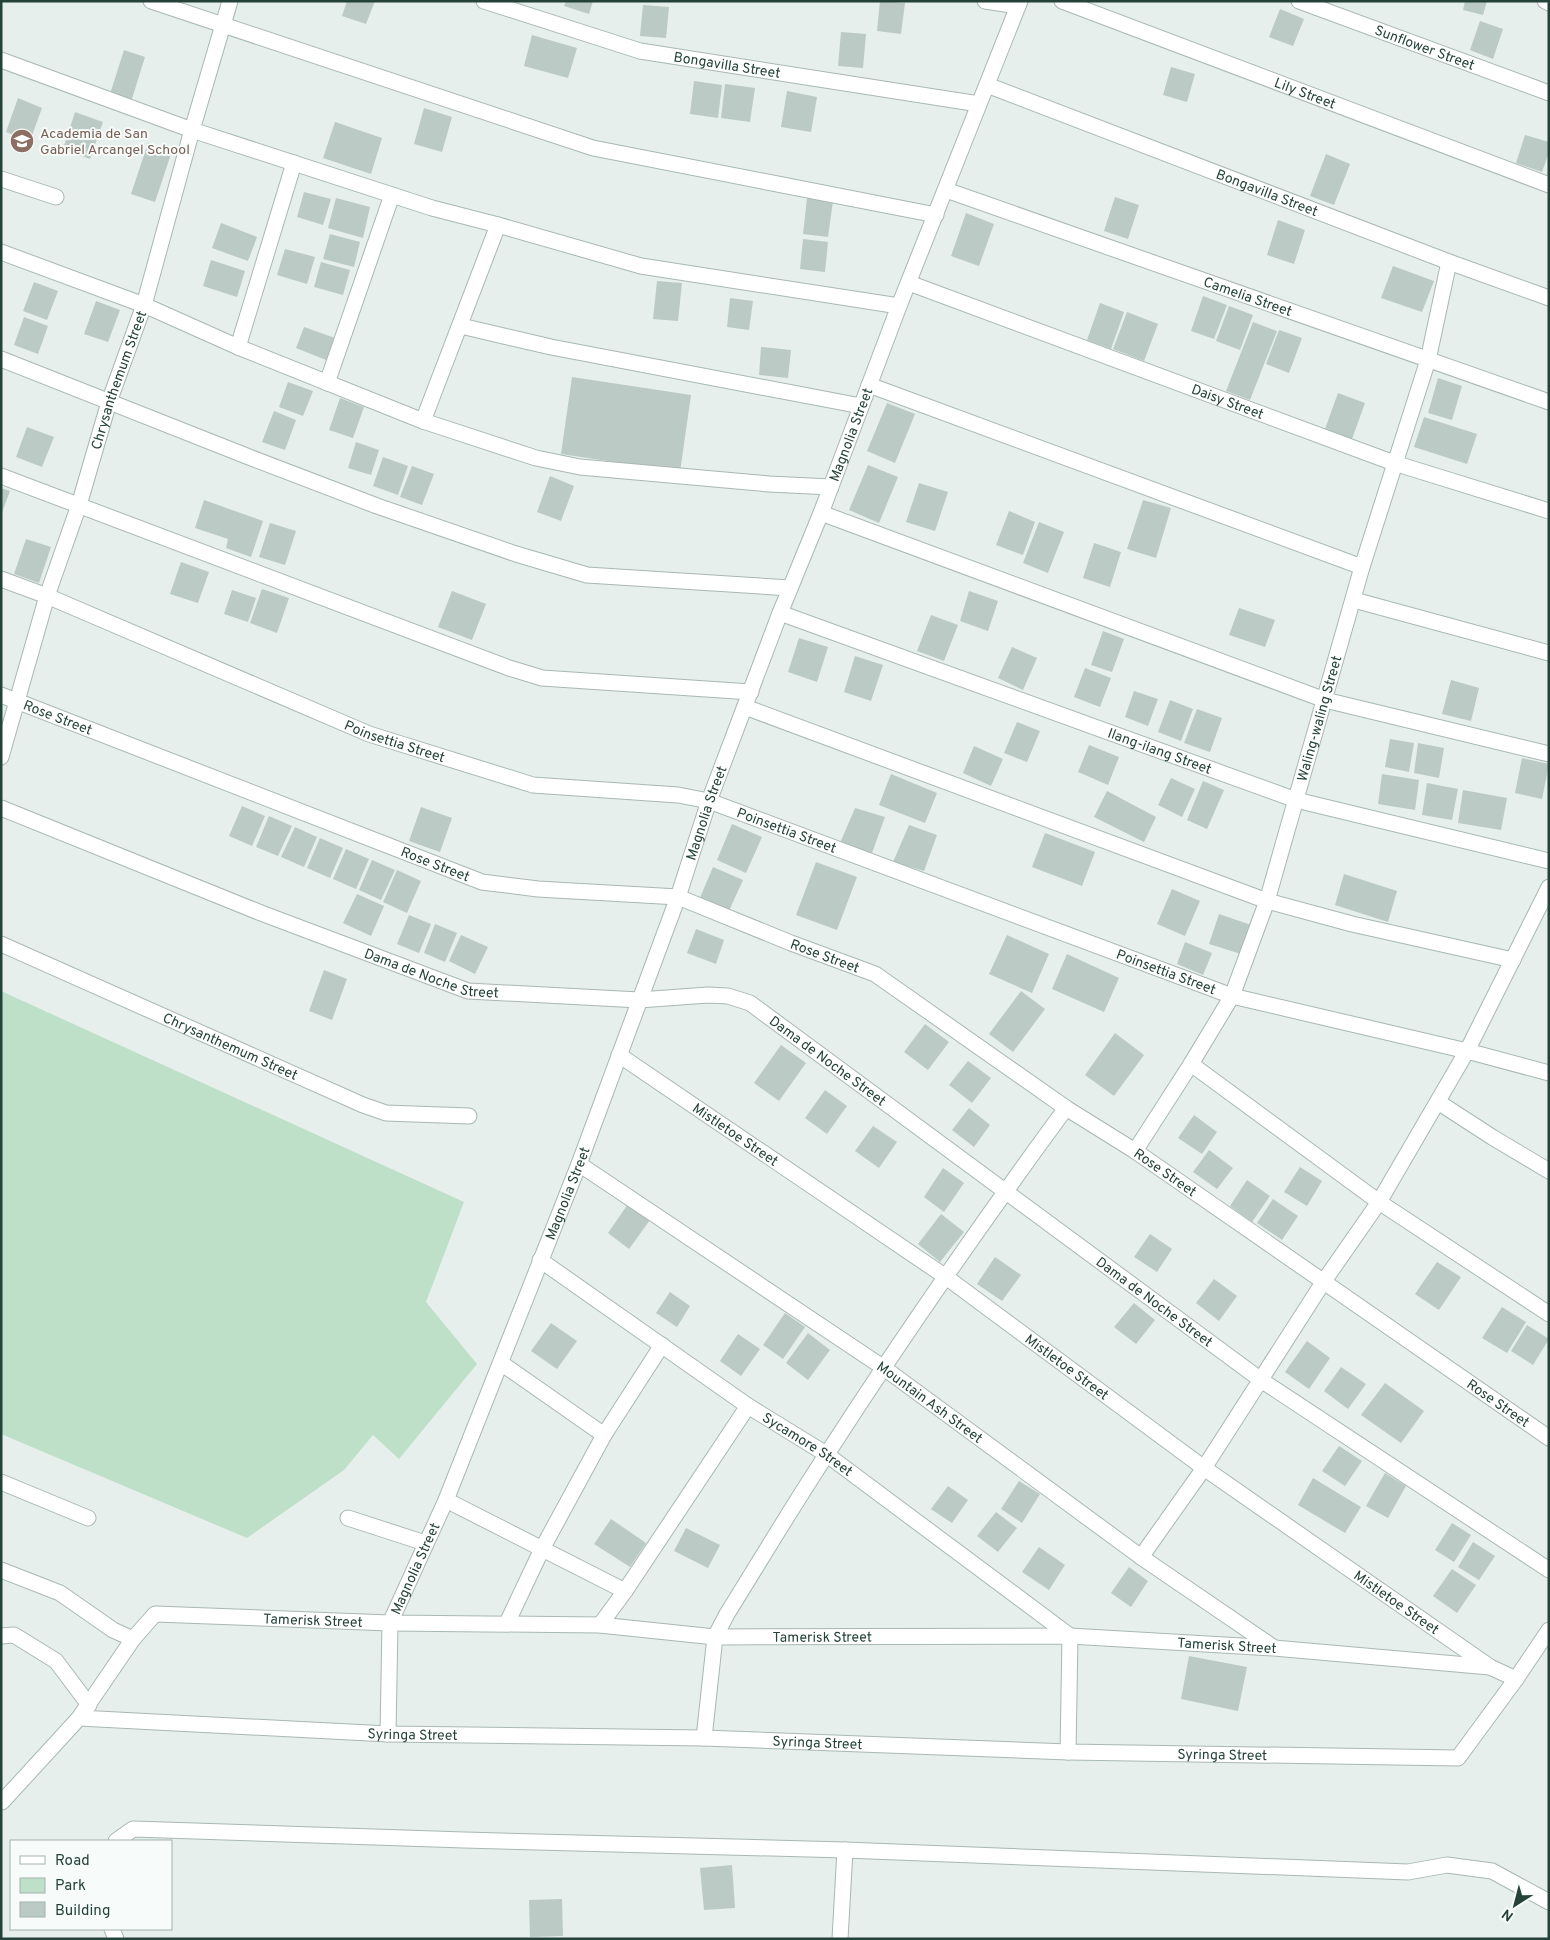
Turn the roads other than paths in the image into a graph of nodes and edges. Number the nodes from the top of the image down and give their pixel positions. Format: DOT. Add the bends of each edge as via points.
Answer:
graph roads {
  1 [pos="150,1"];
  2 [pos="230,1"];
  3 [pos="484,1"];
  4 [pos="985,1"];
  5 [pos="1062,1"];
  6 [pos="1300,1"];
  7 [pos="1544,1"];
  8 [pos="1549,3"];
  9 [pos="1019,4"];
  10 [pos="222,26"];
  11 [pos="1,60"];
  12 [pos="987,85"];
  13 [pos="1549,93"];
  14 [pos="978,104"];
  15 [pos="192,130"];
  16 [pos="294,163"];
  17 [pos="1,179"];
  18 [pos="1549,185"];
  19 [pos="946,190"];
  20 [pos="392,195"];
  21 [pos="56,197"];
  22 [pos="936,215"];
  23 [pos="498,225"];
  24 [pos="1,252"];
  25 [pos="1449,262"];
  26 [pos="909,283"];
  27 [pos="1549,298"];
  28 [pos="144,305"];
  29 [pos="899,306"];
  30 [pos="461,326"];
  31 [pos="238,347"];
  32 [pos="1,359"];
  33 [pos="1428,360"];
  34 [pos="327,383"];
  35 [pos="869,385"];
  36 [pos="108,402"];
  37 [pos="1549,402"];
  38 [pos="861,406"];
  39 [pos="424,421"];
  40 [pos="1394,463"];
  41 [pos="1,476"];
  42 [pos="831,487"];
  43 [pos="79,505"];
  44 [pos="1549,511"];
  45 [pos="821,513"];
  46 [pos="1362,567"];
  47 [pos="1,579"];
  48 [pos="790,588"];
  49 [pos="47,596"];
  50 [pos="1354,600"];
  51 [pos="780,613"];
  52 [pos="1549,653"];
  53 [pos="751,692"];
  54 [pos="1,695"];
  55 [pos="1326,700"];
  56 [pos="18,702"];
  57 [pos="745,707"];
  58 [pos="1549,754"];
  59 [pos="1,757"];
  60 [pos="709,800"];
  61 [pos="1296,800"];
  62 [pos="1,808"];
  63 [pos="1549,862"];
  64 [pos="1549,888"];
  65 [pos="678,897"];
  66 [pos="1267,902"];
  67 [pos="1,944"];
  68 [pos="1513,960"];
  69 [pos="1232,996"];
  70 [pos="639,1000"];
  71 [pos="1467,1051"];
  72 [pos="619,1055"];
  73 [pos="1191,1064"];
  74 [pos="1549,1073"];
  75 [pos="1438,1102"];
  76 [pos="1066,1108"];
  77 [pos="469,1116"];
  78 [pos="1134,1151"];
  79 [pos="579,1164"];
  80 [pos="1549,1171"];
  81 [pos="1006,1190"];
  82 [pos="1379,1202"];
  83 [pos="540,1260"];
  84 [pos="946,1277"];
  85 [pos="1324,1282"];
  86 [pos="1549,1314"];
  87 [pos="662,1345"];
  88 [pos="501,1363"];
  89 [pos="884,1368"];
  90 [pos="1261,1380"];
  91 [pos="748,1406"];
  92 [pos="604,1435"];
  93 [pos="1549,1438"];
  94 [pos="826,1454"];
  95 [pos="1204,1468"];
  96 [pos="1,1482"];
  97 [pos="446,1500"];
  98 [pos="88,1518"];
  99 [pos="348,1518"];
  100 [pos="425,1543"];
  101 [pos="542,1550"];
  102 [pos="1141,1557"];
  103 [pos="1,1570"];
  104 [pos="1549,1570"];
  105 [pos="625,1591"];
  106 [pos="390,1623"];
  107 [pos="507,1623"];
  108 [pos="600,1625"];
  109 [pos="1549,1630"];
  110 [pos="1,1636"];
  111 [pos="1070,1636"];
  112 [pos="715,1637"];
  113 [pos="134,1639"];
  114 [pos="1274,1648"];
  115 [pos="1490,1666"];
  116 [pos="1516,1679"];
  117 [pos="90,1705"];
  118 [pos="79,1718"];
  119 [pos="388,1734"];
  120 [pos="704,1738"];
  121 [pos="1068,1752"];
  122 [pos="2,1801"];
  123 [pos="1,1808"];
  124 [pos="117,1840"];
  125 [pos="845,1850"];
  126 [pos="1549,1902"];
  127 [pos="840,1939"];
  1 -- 10 [label="street"];
  2 -- 10 [label="street, Chrysanthemum Street"];
  3 -- 14 [label="street, Bongavilla Street" via="640,51"];
  4 -- 9 [label="street"];
  5 -- 18 [label="street, Lily Street"];
  6 -- 13 [label="street, Sunflower Street"];
  7 -- 8 [label="street"];
  9 -- 12 [label="street, Magnolia Street"];
  10 -- 15 [label="street, Chrysanthemum Street"];
  10 -- 22 [label="street" via="593,148"];
  11 -- 15 [label="street"];
  12 -- 14 [label="street, Magnolia Street"];
  12 -- 25 [label="street, Bongavilla Street"];
  14 -- 19 [label="street, Magnolia Street"];
  15 -- 16 [label="street"];
  15 -- 28 [label="street, Chrysanthemum Street"];
  16 -- 20 [label="street"];
  16 -- 31 [label="street"];
  17 -- 21 [label="street"];
  19 -- 22 [label="street, Magnolia Street"];
  19 -- 33 [label="street, Camelia Street"];
  20 -- 23 [label="street"];
  20 -- 34 [label="street"];
  22 -- 26 [label="street, Magnolia Street"];
  23 -- 29 [label="street" via="641,266"];
  23 -- 30 [label="street"];
  24 -- 28 [label="street"];
  25 -- 27 [label="street, Bongavilla Street"];
  25 -- 33 [label="street, Waling-waling Street"];
  26 -- 29 [label="street, Magnolia Street"];
  26 -- 40 [label="street, Daisy Street"];
  28 -- 31 [label="street"];
  28 -- 36 [label="street, Chrysanthemum Street"];
  29 -- 35 [label="street, Magnolia Street"];
  30 -- 38 [label="street" via="550,347"];
  30 -- 39 [label="street"];
  31 -- 34 [label="street"];
  32 -- 36 [label="street"];
  33 -- 37 [label="street, Camelia Street"];
  33 -- 40 [label="street, Waling-waling Street"];
  34 -- 39 [label="street"];
  35 -- 38 [label="street, Magnolia Street"];
  35 -- 46 [label="street"];
  36 -- 43 [label="street, Chrysanthemum Street"];
  36 -- 48 [label="street" via="377,506 586,575"];
  38 -- 42 [label="street, Magnolia Street"];
  39 -- 42 [label="street" via="536,458 580,468"];
  40 -- 44 [label="street, Daisy Street"];
  40 -- 46 [label="street, Waling-waling Street"];
  41 -- 43 [label="street"];
  42 -- 45 [label="street, Magnolia Street"];
  43 -- 49 [label="street, Chrysanthemum Street"];
  43 -- 53 [label="street" via="542,678"];
  45 -- 48 [label="street, Magnolia Street"];
  45 -- 55 [label="street"];
  46 -- 50 [label="street, Waling-waling Street"];
  47 -- 49 [label="street, Poinsettia Street"];
  48 -- 51 [label="street, Magnolia Street"];
  49 -- 56 [label="street, Chrysanthemum Street"];
  49 -- 60 [label="street, Poinsettia Street" via="369,734 532,785"];
  50 -- 52 [label="street"];
  50 -- 55 [label="street, Waling-waling Street"];
  51 -- 53 [label="street, Magnolia Street"];
  51 -- 61 [label="street, Ilang-ilang Street"];
  53 -- 57 [label="street, Magnolia Street"];
  54 -- 56 [label="street, Rose Street"];
  55 -- 58 [label="street"];
  55 -- 61 [label="street, Waling-waling Street"];
  56 -- 59 [label="street, Chrysanthemum Street"];
  56 -- 65 [label="street, Rose Street" via="482,882 538,889"];
  57 -- 60 [label="street, Magnolia Street"];
  57 -- 66 [label="street"];
  60 -- 65 [label="street, Magnolia Street"];
  60 -- 69 [label="street, Poinsettia Street"];
  61 -- 63 [label="street, Ilang-ilang Street"];
  61 -- 66 [label="street, Waling-waling Street"];
  62 -- 70 [label="street, Dama de Noche Street" via="260,913 468,991"];
  64 -- 68 [label="street"];
  65 -- 70 [label="street, Magnolia Street"];
  65 -- 76 [label="street, Rose Street" via="875,974"];
  66 -- 68 [label="street"];
  66 -- 69 [label="street, Waling-waling Street"];
  67 -- 77 [label="street, Chrysanthemum Street" via="363,1105 386,1112"];
  68 -- 71 [label="street"];
  69 -- 71 [label="street, Poinsettia Street"];
  69 -- 73 [label="street, Waling-waling Street"];
  70 -- 72 [label="street, Magnolia Street"];
  70 -- 81 [label="street, Dama de Noche Street" via="708,995 728,996 750,1003"];
  71 -- 74 [label="street, Poinsettia Street"];
  71 -- 75 [label="street"];
  72 -- 79 [label="street, Magnolia Street"];
  72 -- 84 [label="street, Mistletoe Street"];
  73 -- 78 [label="street, Waling-waling Street"];
  73 -- 82 [label="street"];
  75 -- 80 [label="street"];
  75 -- 82 [label="street"];
  76 -- 78 [label="street, Rose Street"];
  76 -- 81 [label="street"];
  78 -- 85 [label="street, Rose Street"];
  79 -- 83 [label="street, Magnolia Street"];
  79 -- 89 [label="street, Mountain Ash Street"];
  81 -- 84 [label="street"];
  81 -- 90 [label="street, Dama de Noche Street"];
  82 -- 85 [label="street"];
  82 -- 86 [label="street"];
  83 -- 87 [label="street, Sycamore Street"];
  83 -- 88 [label="street, Magnolia Street"];
  84 -- 89 [label="street"];
  84 -- 95 [label="street, Mistletoe Street"];
  85 -- 90 [label="street"];
  85 -- 93 [label="street, Rose Street"];
  87 -- 91 [label="street, Sycamore Street"];
  87 -- 92 [label="street"];
  88 -- 92 [label="street"];
  88 -- 97 [label="street, Magnolia Street"];
  89 -- 94 [label="street"];
  89 -- 102 [label="street, Mountain Ash Street"];
  90 -- 95 [label="street"];
  90 -- 104 [label="street, Dama de Noche Street"];
  91 -- 94 [label="street, Sycamore Street"];
  91 -- 105 [label="street"];
  92 -- 101 [label="street"];
  94 -- 111 [label="street, Sycamore Street"];
  94 -- 112 [label="street"];
  95 -- 102 [label="street"];
  95 -- 115 [label="street, Mistletoe Street"];
  96 -- 98 [label="street"];
  97 -- 100 [label="street, Magnolia Street"];
  97 -- 101 [label="street"];
  99 -- 100 [label="street"];
  100 -- 106 [label="street, Magnolia Street"];
  101 -- 105 [label="street"];
  101 -- 107 [label="street"];
  102 -- 114 [label="street, Mountain Ash Street"];
  103 -- 113 [label="street" via="60,1593 113,1630"];
  105 -- 108 [label="street"];
  106 -- 107 [label="street, Tamerisk Street"];
  106 -- 113 [label="street, Tamerisk Street" via="154,1614"];
  106 -- 119 [label="street"];
  107 -- 108 [label="street, Tamerisk Street"];
  108 -- 112 [label="street, Tamerisk Street"];
  109 -- 116 [label="street"];
  110 -- 117 [label="street" via="14,1635 56,1660"];
  111 -- 112 [label="street, Tamerisk Street"];
  111 -- 114 [label="street, Tamerisk Street"];
  111 -- 121 [label="street"];
  112 -- 120 [label="street"];
  113 -- 117 [label="street"];
  114 -- 115 [label="street, Tamerisk Street"];
  115 -- 116 [label="street, Mistletoe Street"];
  116 -- 121 [label="street, Syringa Street" via="1458,1758"];
  117 -- 118 [label="street"];
  118 -- 119 [label="street, Syringa Street"];
  118 -- 122 [label="street"];
  119 -- 120 [label="street, Syringa Street"];
  120 -- 121 [label="street, Syringa Street"];
  122 -- 123 [label="street"];
  124 -- 125 [label="street" via="133,1829"];
  125 -- 126 [label="street" via="1408,1872 1447,1865 1492,1871"];
  125 -- 127 [label="street"];
}
